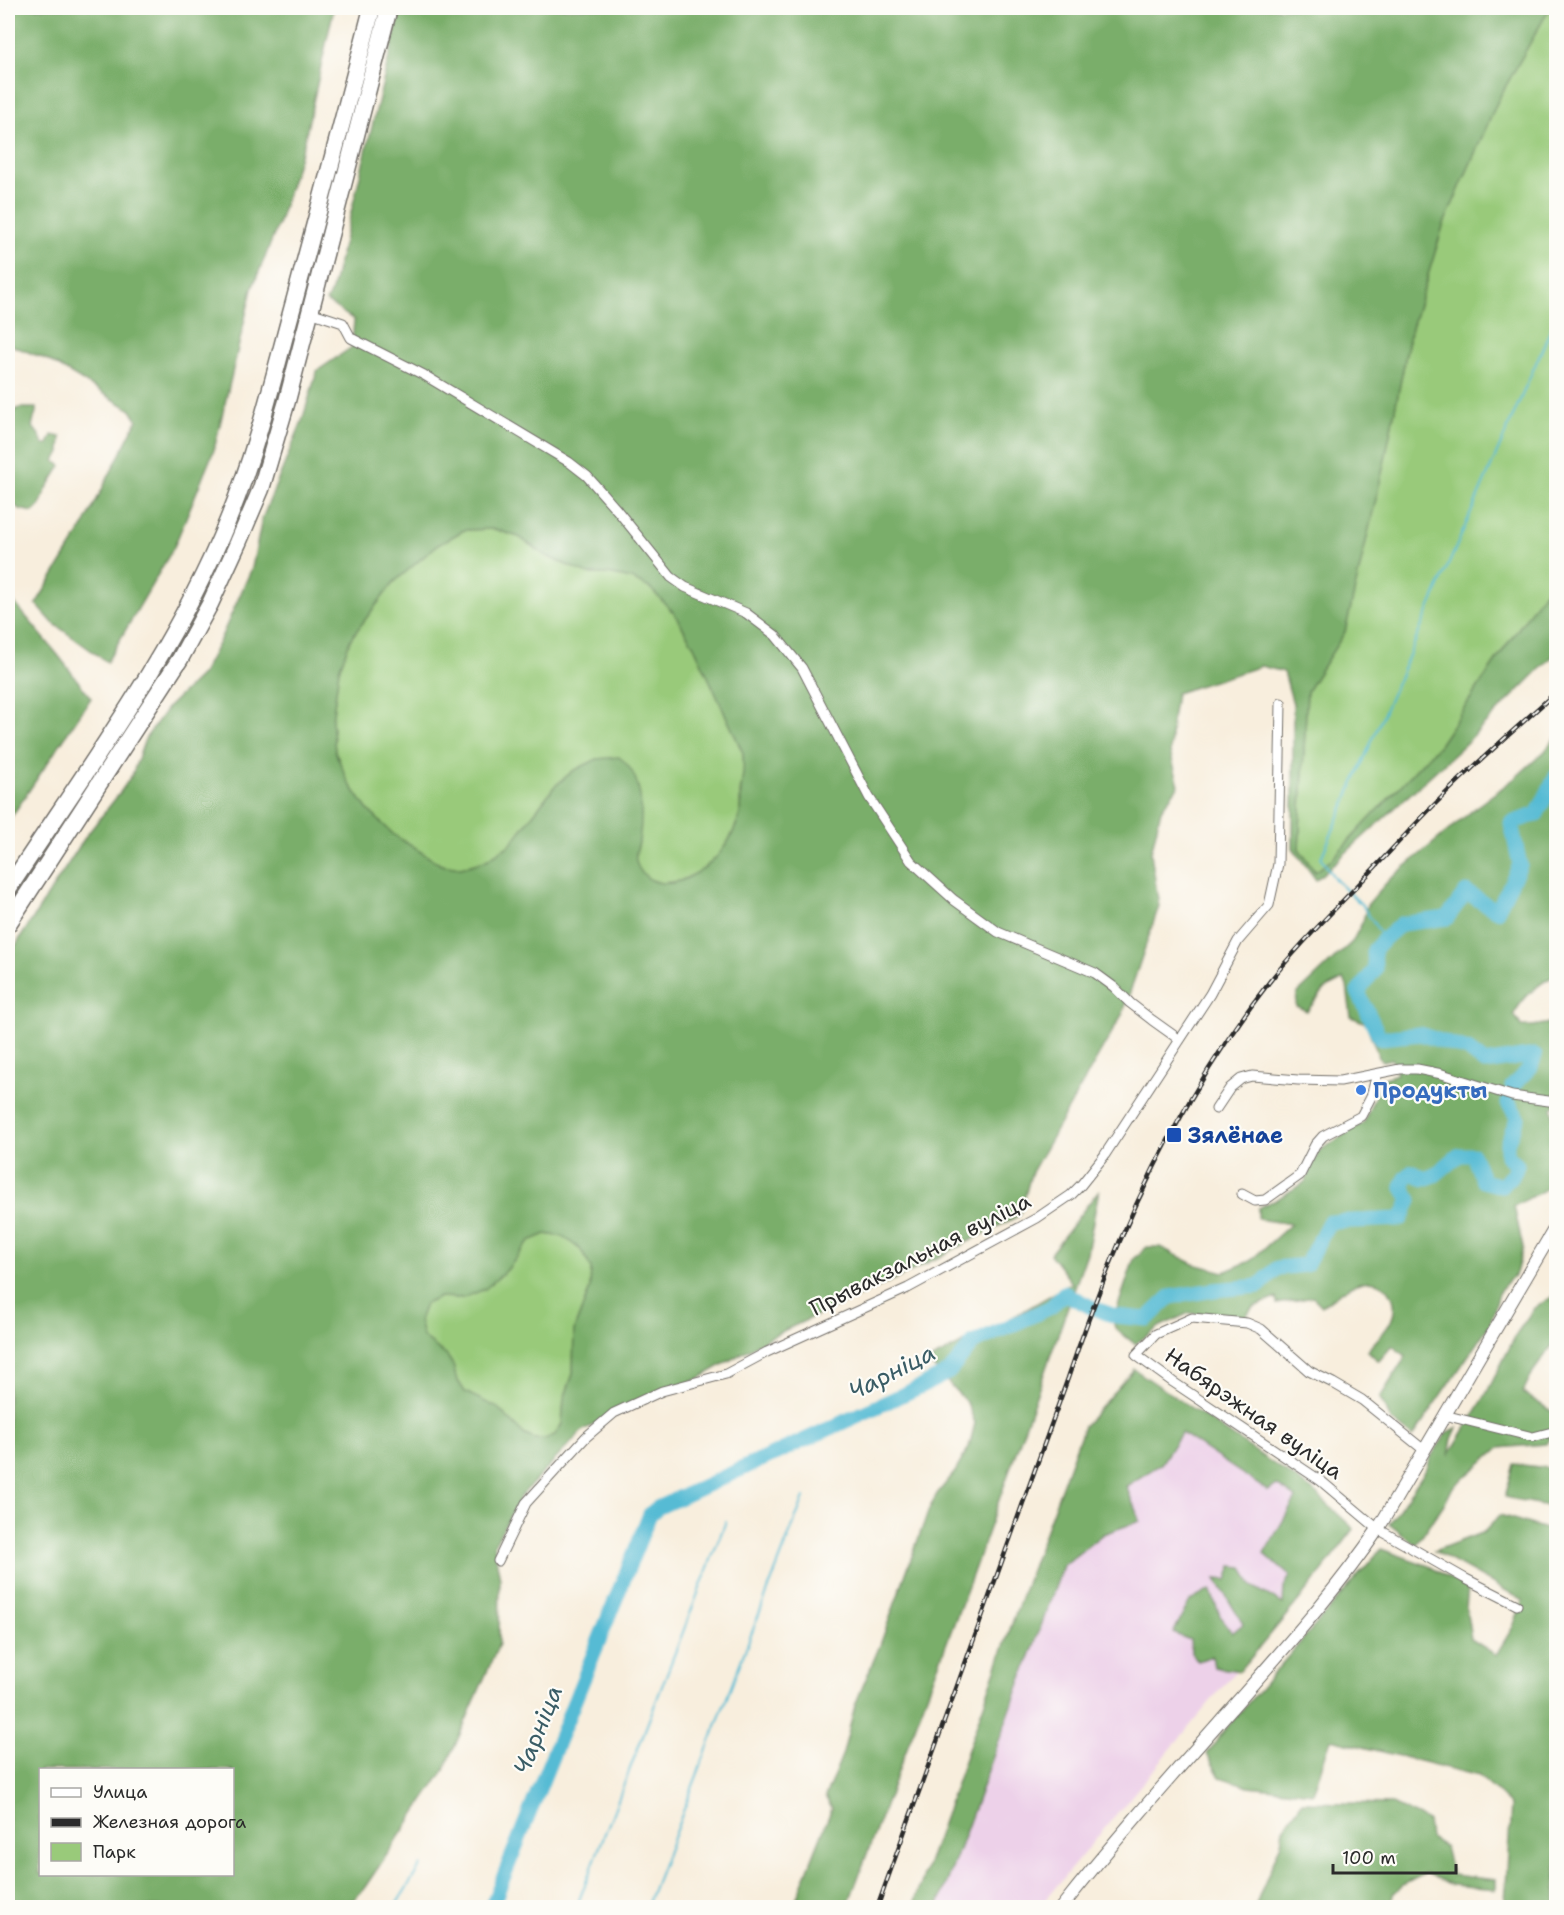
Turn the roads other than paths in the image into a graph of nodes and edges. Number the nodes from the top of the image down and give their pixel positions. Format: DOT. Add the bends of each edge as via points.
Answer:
graph roads {
  1 [pos="372,8"];
  2 [pos="389,8"];
  3 [pos="310,312"];
  4 [pos="1281,703"];
  5 [pos="8,889"];
  6 [pos="8,924"];
  7 [pos="1180,1040"];
  8 [pos="1377,1074"];
  9 [pos="1557,1102"];
  10 [pos="1216,1109"];
  11 [pos="1242,1194"];
  12 [pos="1556,1230"];
  13 [pos="1444,1415"];
  14 [pos="1557,1431"];
  15 [pos="1424,1449"];
  16 [pos="1378,1529"];
  17 [pos="498,1561"];
  18 [pos="1517,1605"];
  19 [pos="1061,1908"];
  1 -- 5 [label="highway" via="268,398 228,521 156,661"];
  2 -- 3 [label="highway"];
  3 -- 6 [label="highway" via="261,489 210,604 180,659"];
  3 -- 7 [label="street" via="343,323 351,338 424,375 587,476 671,577 746,613 774,635 802,668 869,796 911,861 954,900 998,932 1095,973"];
  4 -- 7 [label="street, Прывакзальная вуліца" via="1278,864 1269,905 1238,941"];
  7 -- 17 [label="street, Прывакзальная вуліца" via="1104,1156 1071,1195 1037,1218 908,1288 726,1374 662,1390 614,1413 586,1437 526,1503"];
  8 -- 9 [label="street" via="1417,1069 1512,1096"];
  8 -- 10 [label="street" via="1340,1081 1252,1076 1230,1088"];
  8 -- 11 [label="street" via="1361,1116 1323,1136 1300,1175 1264,1200 1255,1201"];
  12 -- 13 [label="street"];
  13 -- 14 [label="street" via="1525,1436"];
  13 -- 15 [label="street"];
  15 -- 16 [label="street"];
  15 -- 16 [label="street, Набярэжная вуліца" via="1362,1401 1309,1371 1261,1329 1247,1323 1192,1318 1156,1334 1136,1355 1321,1481"];
  16 -- 18 [label="street, Набярэжная вуліца"];
  16 -- 19 [label="street" via="1311,1618"];
}
